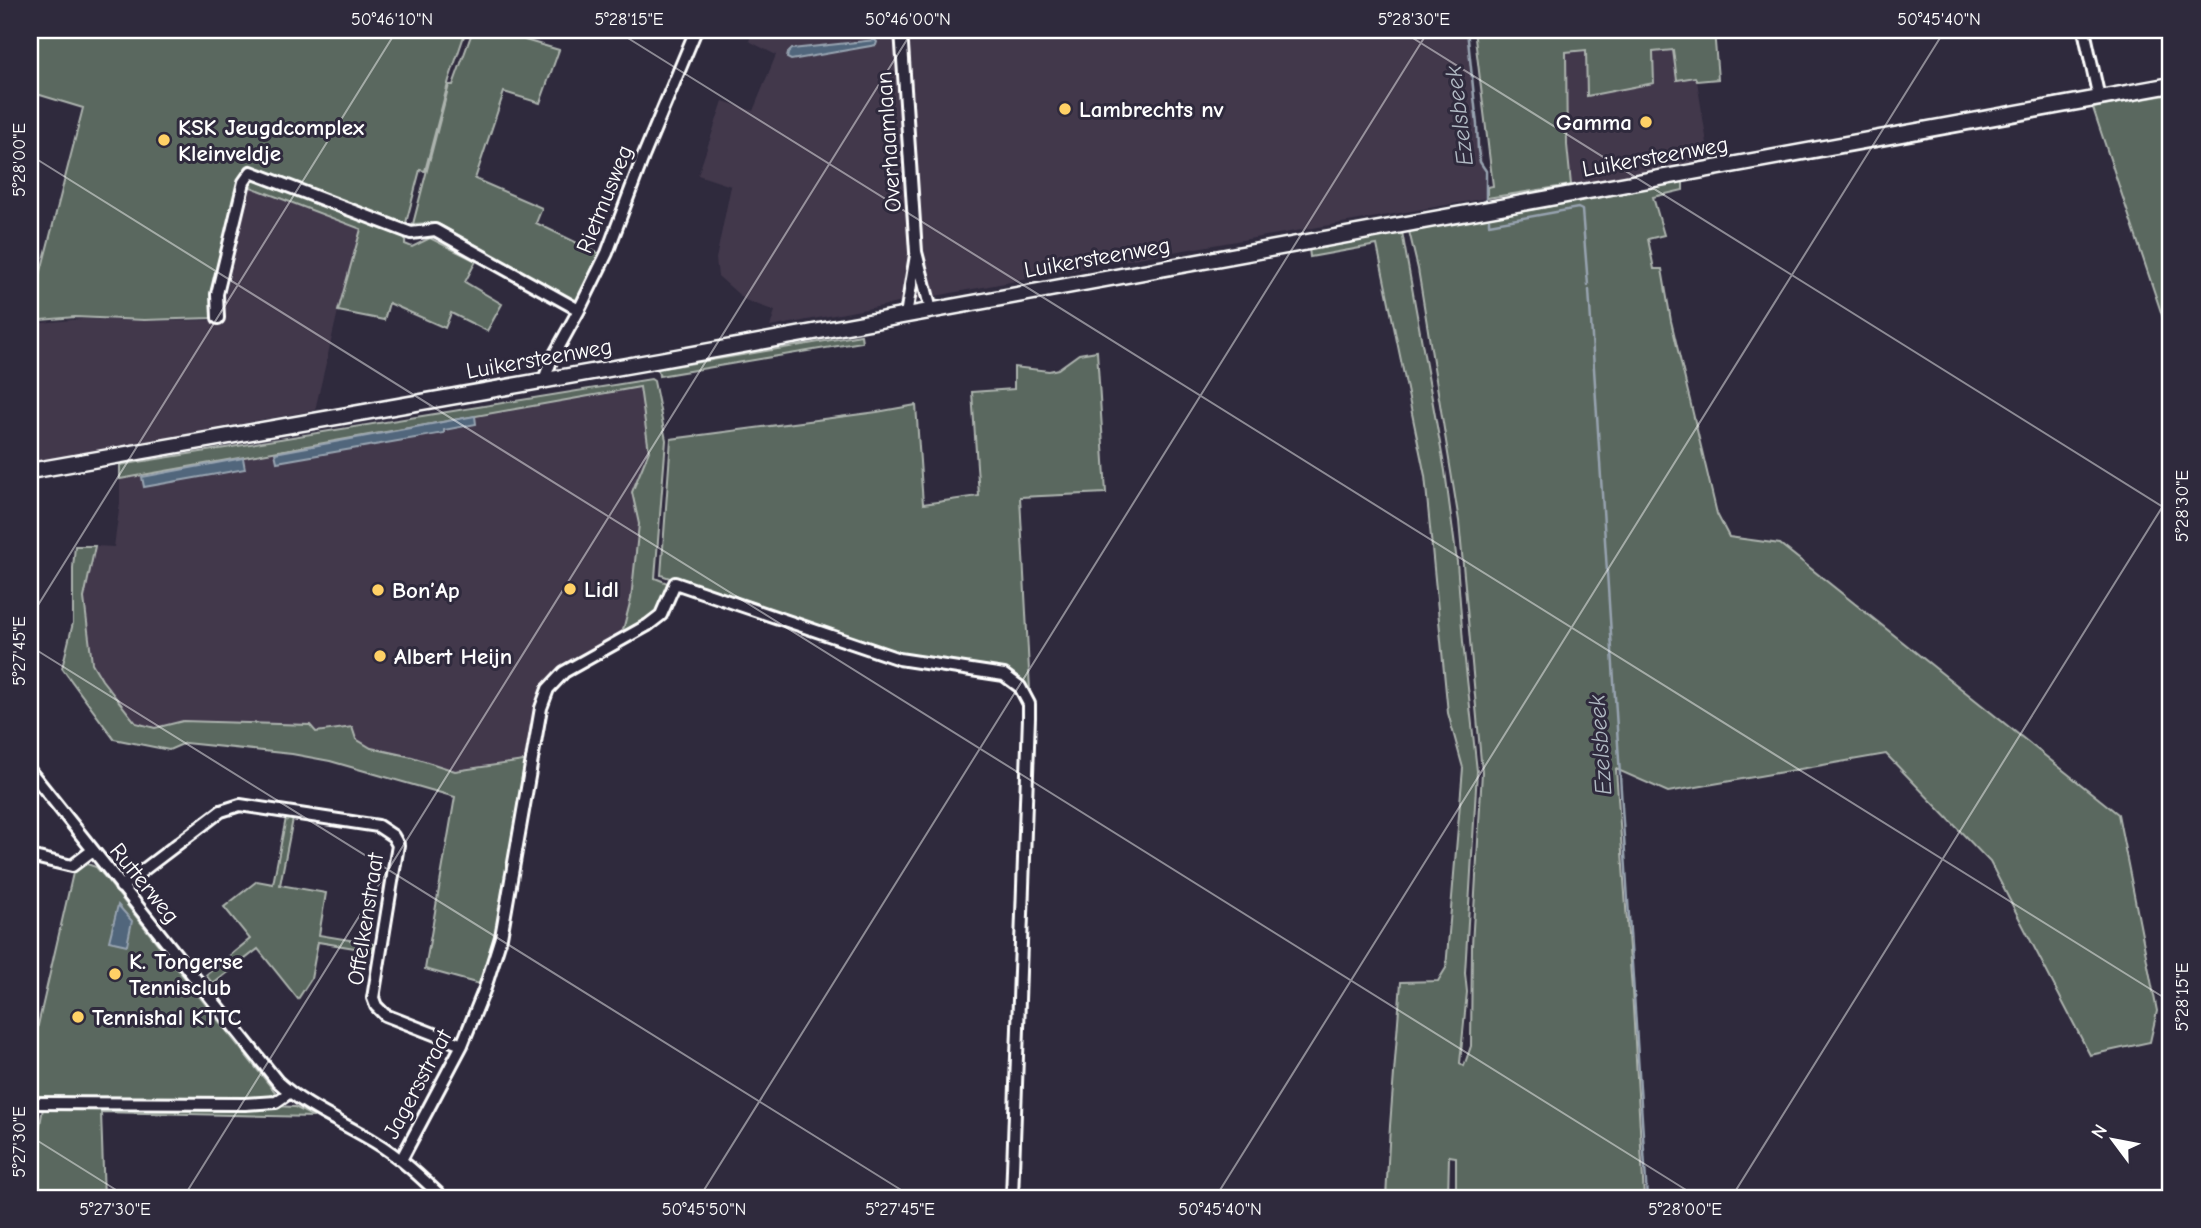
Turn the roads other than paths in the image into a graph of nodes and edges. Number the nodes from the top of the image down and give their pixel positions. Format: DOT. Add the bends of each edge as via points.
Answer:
graph roads {
  1 [pos="696,30"];
  2 [pos="901,30"];
  3 [pos="2084,30"];
  4 [pos="2171,85"];
  5 [pos="2099,99"];
  6 [pos="916,252"];
  7 [pos="579,310"];
  8 [pos="931,310"];
  9 [pos="906,315"];
  10 [pos="218,318"];
  11 [pos="544,380"];
  12 [pos="30,471"];
  13 [pos="30,771"];
  14 [pos="93,850"];
  15 [pos="30,856"];
  16 [pos="121,887"];
  17 [pos="462,1045"];
  18 [pos="289,1093"];
  19 [pos="30,1103"];
  20 [pos="401,1160"];
  21 [pos="443,1198"];
  22 [pos="1012,1198"];
  1 -- 7 [label="street, Rietmusweg" via="607,253"];
  2 -- 6 [label="street, Overhaamlaan"];
  3 -- 5 [label="street"];
  4 -- 5 [label="main road, Luikersteenweg"];
  5 -- 8 [label="main road, Luikersteenweg"];
  6 -- 8 [label="street, Overhaamlaan"];
  6 -- 9 [label="street, Overhaamlaan"];
  7 -- 10 [label="street" via="435,230 411,233 251,172 244,182 217,294"];
  7 -- 11 [label="street, Rietmusweg"];
  8 -- 9 [label="main road, Luikersteenweg"];
  9 -- 11 [label="main road, Luikersteenweg"];
  11 -- 12 [label="main road, Luikersteenweg"];
  13 -- 14 [label="street"];
  14 -- 15 [label="street, Rutterweg" via="72,866"];
  14 -- 16 [label="street, Rutterweg"];
  16 -- 17 [label="street, Offelkenstraat" via="221,811 240,805 379,826 398,845 373,998 376,1006 385,1015"];
  16 -- 18 [label="street, Rutterweg"];
  17 -- 20 [label="street, Jagersstraat"];
  17 -- 22 [label="street, Jagersstraat" via="501,937 548,689 564,672 662,615 676,583 899,659 1004,675 1020,687 1029,704 1029,717"];
  18 -- 19 [label="street" via="276,1102 245,1104"];
  18 -- 20 [label="street, Rutterweg"];
  20 -- 21 [label="street, Rutterweg"];
}
